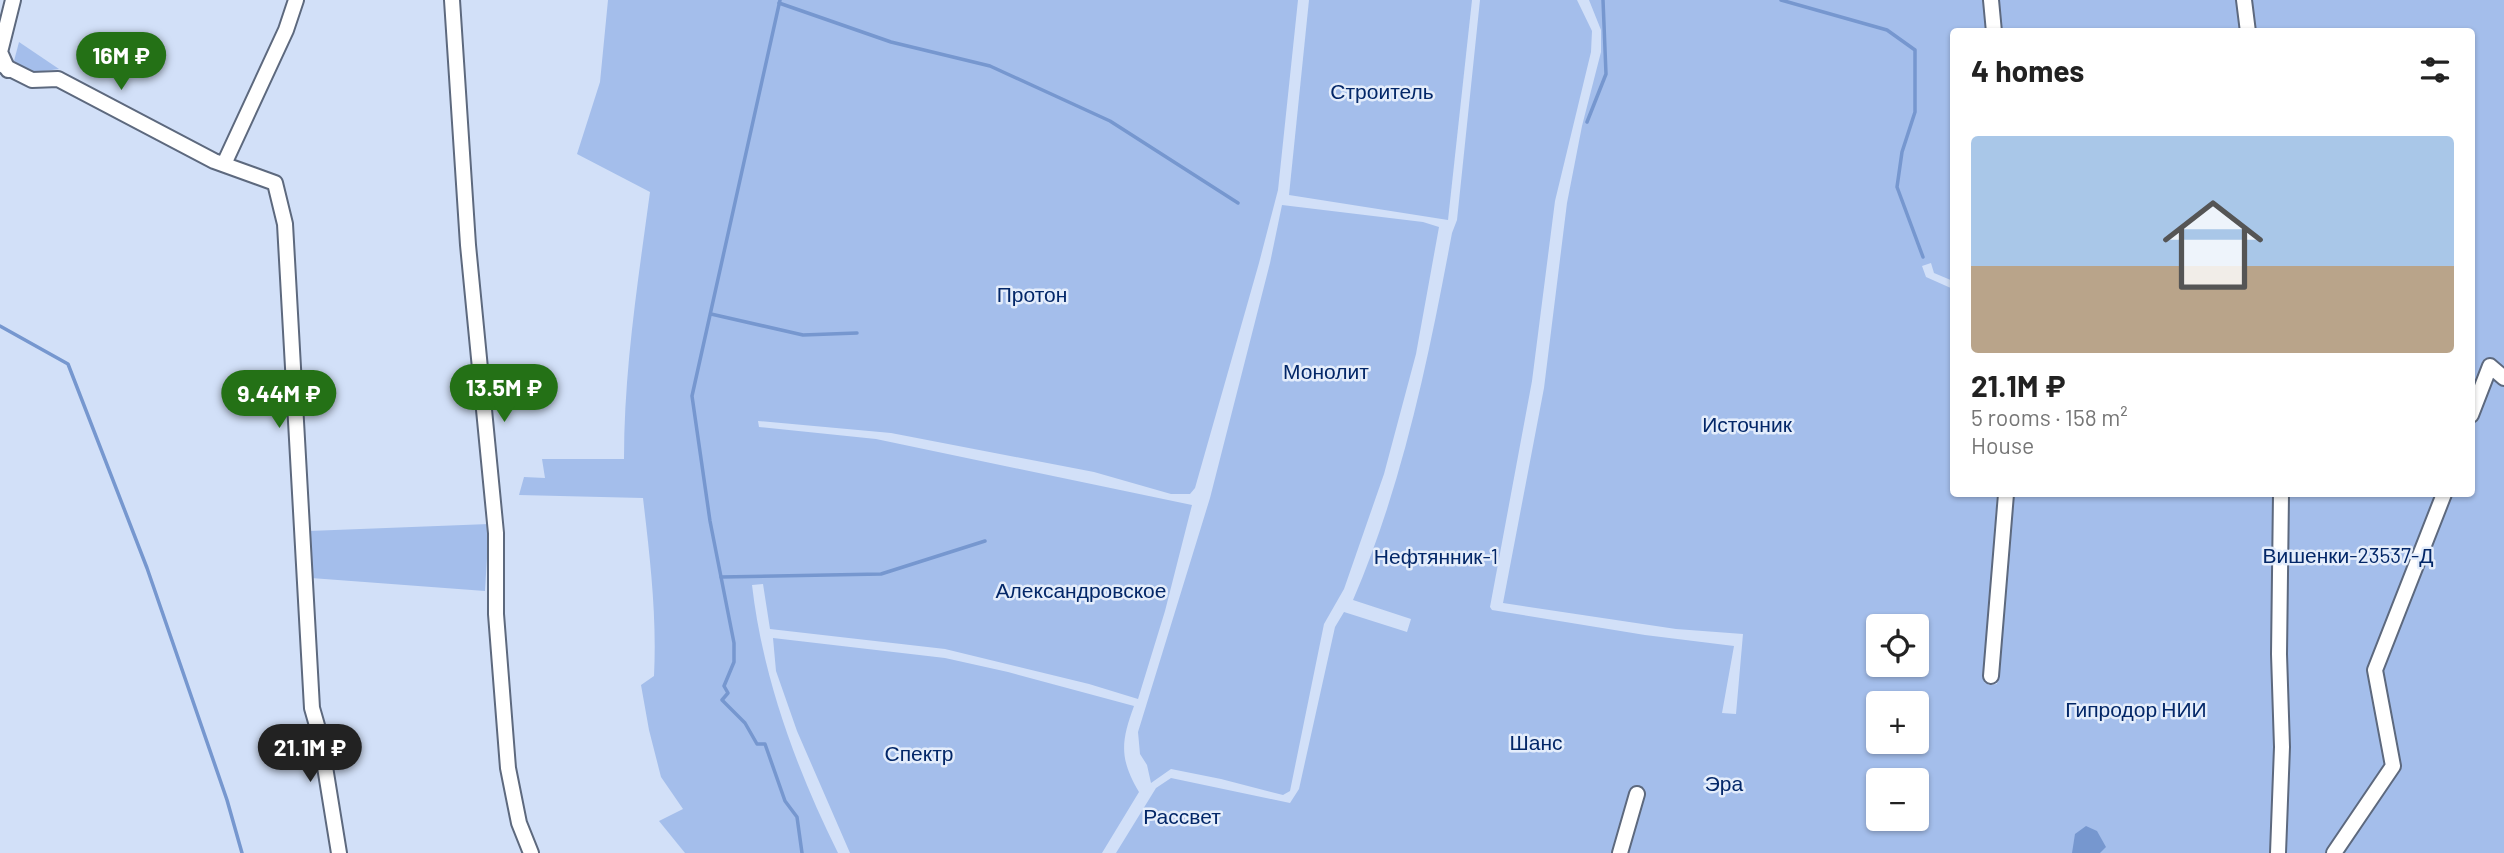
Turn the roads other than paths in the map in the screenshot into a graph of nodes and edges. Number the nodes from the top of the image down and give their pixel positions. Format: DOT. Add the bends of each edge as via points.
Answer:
graph roads {
  1 [pos="13,0"];
  2 [pos="296,0"];
  3 [pos="452,0"];
  4 [pos="1991,0"];
  5 [pos="2244,0"];
  6 [pos="1994,28"];
  7 [pos="2248,28"];
  8 [pos="4,67"];
  9 [pos="224,164"];
  10 [pos="2504,378"];
  11 [pos="2475,405"];
  12 [pos="2006,497"];
  13 [pos="2281,497"];
  14 [pos="2443,497"];
  15 [pos="1991,676"];
  16 [pos="1637,794"];
  17 [pos="339,853"];
  18 [pos="531,853"];
  19 [pos="1620,853"];
  20 [pos="2278,853"];
  21 [pos="2334,853"];
  1 -- 8 [label="street" via="0,52"];
  2 -- 9 [label="street"];
  3 -- 18 [label="street" via="468,245 496,533 496,614 508,768"];
  4 -- 6 [label="street"];
  5 -- 7 [label="street"];
  8 -- 9 [label="street" via="32,79 58,79"];
  9 -- 17 [label="street" via="275,183 285,224 312,708"];
  10 -- 11 [label="street" via="2490,366"];
  12 -- 15 [label="street"];
  13 -- 20 [label="street"];
  14 -- 21 [label="street" via="2375,670 2393,766"];
  16 -- 19 [label="street"];
}
